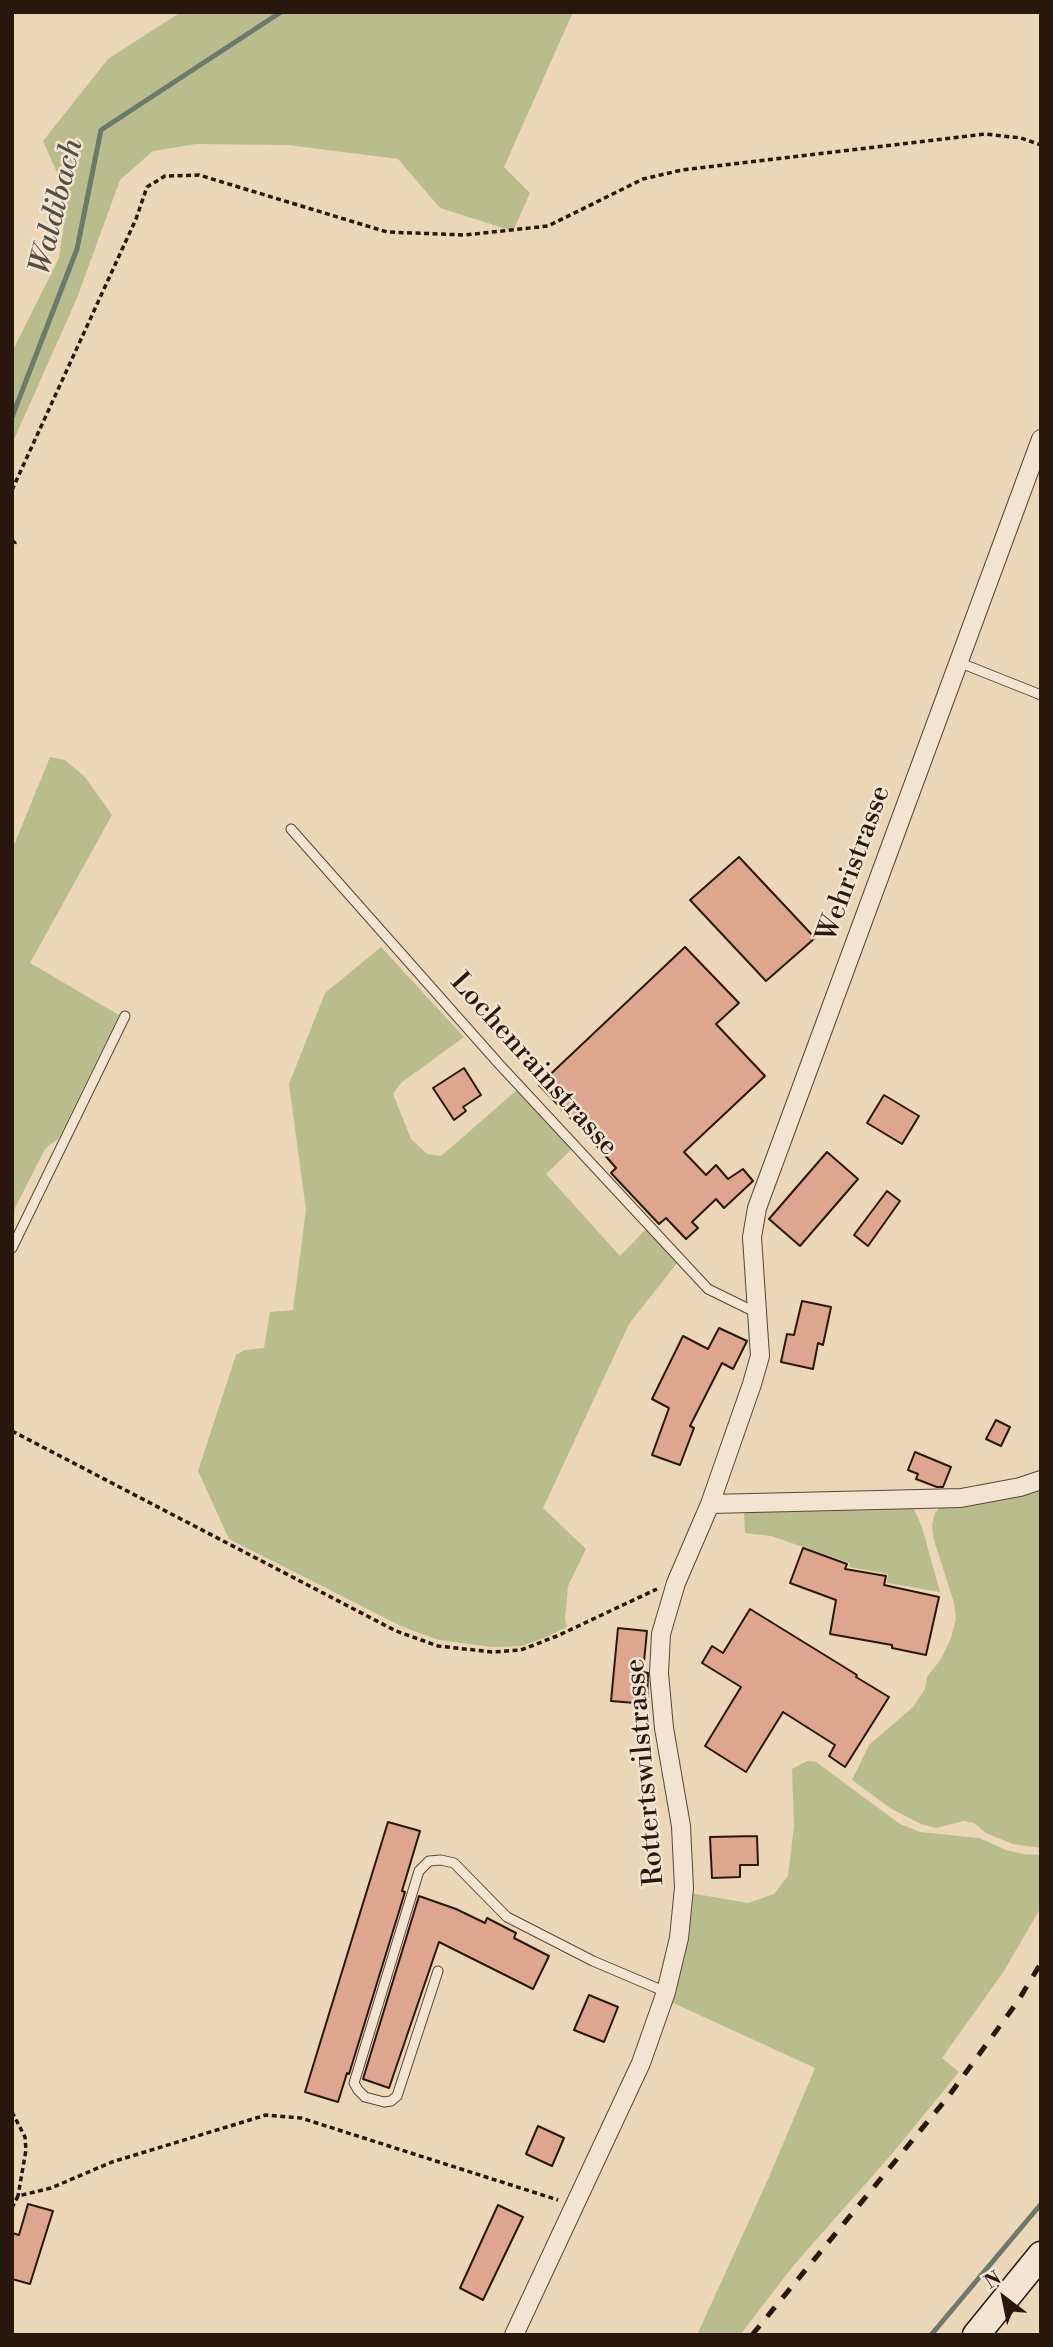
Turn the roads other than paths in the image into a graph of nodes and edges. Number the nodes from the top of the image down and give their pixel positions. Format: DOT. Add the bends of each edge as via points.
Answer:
graph roads {
  1 [pos="1041,439"];
  2 [pos="958,662"];
  3 [pos="1041,695"];
  4 [pos="291,829"];
  5 [pos="125,1016"];
  6 [pos="12,1248"];
  7 [pos="757,1313"];
  8 [pos="1041,1480"];
  9 [pos="710,1504"];
  10 [pos="438,1971"];
  11 [pos="666,1992"];
  12 [pos="1041,2255"];
  13 [pos="513,2335"];
  14 [pos="976,2335"];
  1 -- 2 [label="street, Wehristrasse"];
  2 -- 3 [label="lane"];
  2 -- 7 [label="street, Wehristrasse" via="757,1208 752,1237"];
  4 -- 7 [label="lane, Lochenrainstrasse" via="499,1064 708,1289"];
  5 -- 6 [label="lane"];
  7 -- 9 [label="street, Rottertswilstrasse" via="760,1356"];
  8 -- 9 [label="street" via="961,1498"];
  9 -- 11 [label="street, Rottertswilstrasse" via="676,1583 661,1634 659,1674 681,1826 684,1888 679,1938"];
  10 -- 11 [label="lane" via="397,2096 384,2102 365,2097 354,2083 415,1882 429,1861 454,1863 507,1917"];
  11 -- 13 [label="street, Rottertswilstrasse" via="641,2063"];
  12 -- 14 [label="main road"];
}
